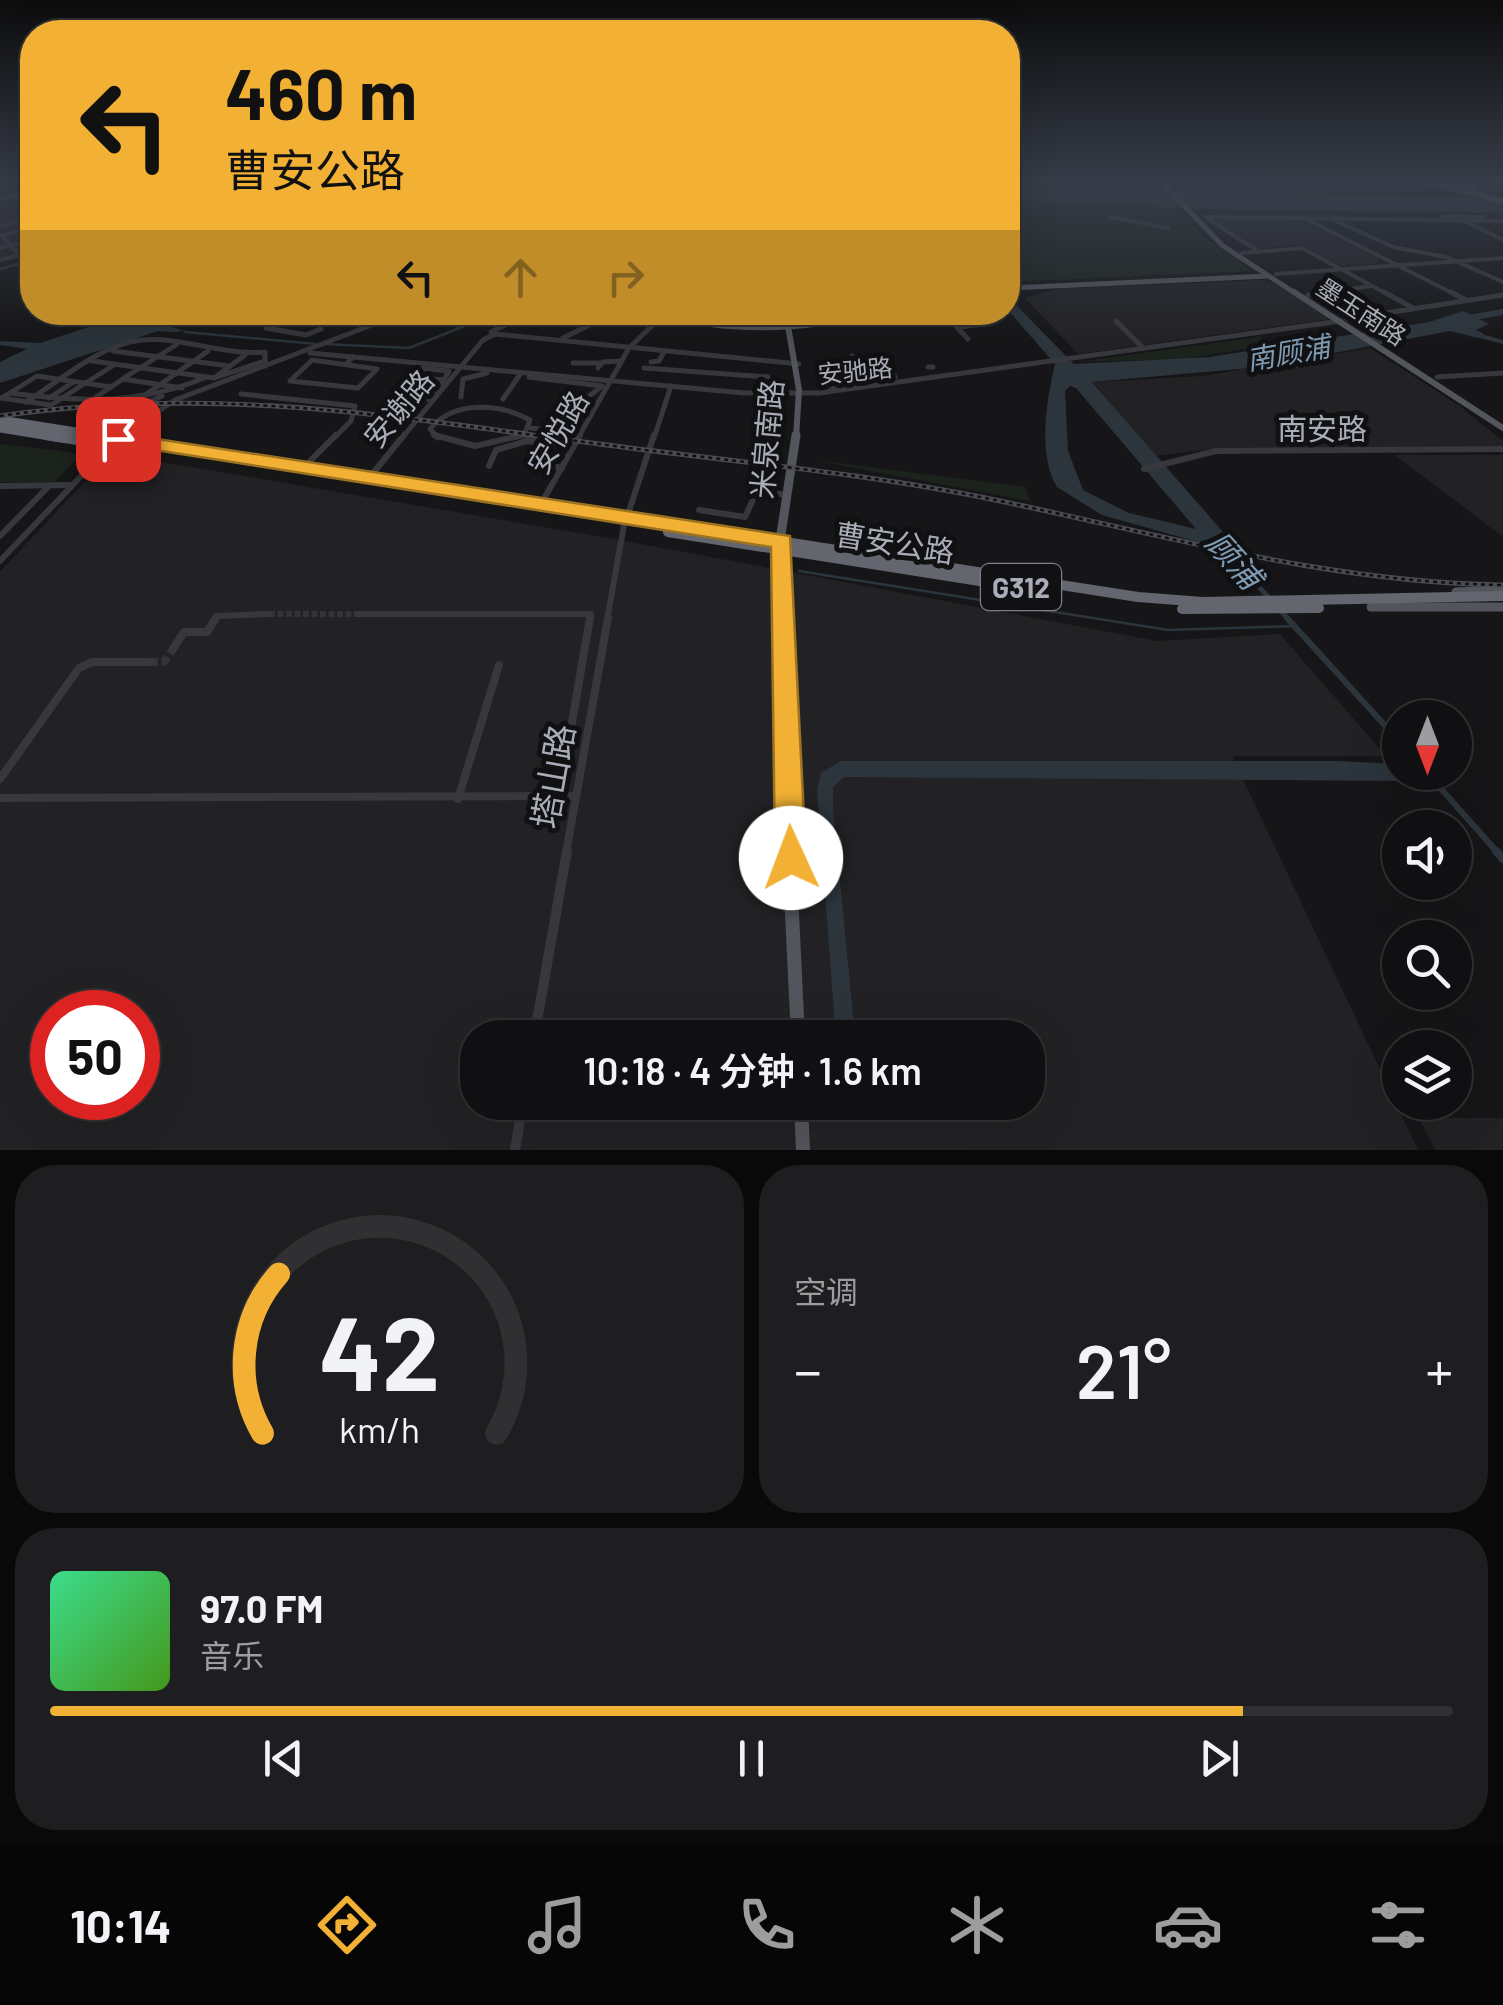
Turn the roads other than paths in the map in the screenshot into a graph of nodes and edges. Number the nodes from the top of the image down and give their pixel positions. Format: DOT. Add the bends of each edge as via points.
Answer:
graph roads {
  1 [pos="0,235"];
  2 [pos="1217,236"];
  3 [pos="1218,236"];
  4 [pos="1234,236"];
  5 [pos="1340,236"];
  6 [pos="1369,236"];
  7 [pos="20,243"];
  8 [pos="10,245"];
  9 [pos="0,248"];
  10 [pos="1259,252"];
  11 [pos="1242,254"];
  12 [pos="20,255"];
  13 [pos="1503,258"];
  14 [pos="1456,261"];
  15 [pos="0,262"];
  16 [pos="1398,265"];
  17 [pos="1340,270"];
  18 [pos="1271,274"];
  19 [pos="1503,282"];
  20 [pos="1020,285"];
  21 [pos="1371,286"];
  22 [pos="1308,294"];
  23 [pos="1503,295"];
  24 [pos="1466,300"];
  25 [pos="1413,308"];
  26 [pos="1344,320"];
  27 [pos="1116,321"];
  28 [pos="273,325"];
  29 [pos="376,325"];
  30 [pos="500,325"];
  31 [pos="591,325"];
  32 [pos="651,325"];
  33 [pos="714,325"];
  34 [pos="798,325"];
  35 [pos="800,325"];
  36 [pos="974,325"];
  37 [pos="269,327"];
  38 [pos="788,327"];
  39 [pos="957,327"];
  40 [pos="321,329"];
  41 [pos="483,340"];
  42 [pos="563,340"];
  43 [pos="968,340"];
  44 [pos="176,345"];
  45 [pos="1385,346"];
  46 [pos="629,348"];
  47 [pos="1144,348"];
  48 [pos="111,350"];
  49 [pos="210,350"];
  50 [pos="313,350"];
  51 [pos="664,351"];
  52 [pos="250,352"];
  53 [pos="158,356"];
  54 [pos="354,356"];
  55 [pos="852,356"];
  56 [pos="91,361"];
  57 [pos="193,361"];
  58 [pos="622,361"];
  59 [pos="573,362"];
  60 [pos="651,362"];
  61 [pos="266,363"];
  62 [pos="114,364"];
  63 [pos="346,364"];
  64 [pos="800,364"];
  65 [pos="856,364"];
  66 [pos="230,366"];
  67 [pos="660,366"];
  68 [pos="462,367"];
  69 [pos="140,368"];
  70 [pos="419,368"];
  71 [pos="644,368"];
  72 [pos="673,368"];
  73 [pos="176,373"];
  74 [pos="1503,373"];
  75 [pos="521,374"];
  76 [pos="411,376"];
  77 [pos="1437,376"];
  78 [pos="768,377"];
  79 [pos="210,378"];
  80 [pos="123,379"];
  81 [pos="62,380"];
  82 [pos="612,380"];
  83 [pos="74,382"];
  84 [pos="446,382"];
  85 [pos="86,384"];
  86 [pos="160,384"];
  87 [pos="463,385"];
  88 [pos="870,385"];
  89 [pos="671,386"];
  90 [pos="111,387"];
  91 [pos="183,388"];
  92 [pos="10,393"];
  93 [pos="168,394"];
  94 [pos="240,394"];
  95 [pos="801,394"];
  96 [pos="34,396"];
  97 [pos="144,396"];
  98 [pos="0,398"];
  99 [pos="461,398"];
  100 [pos="48,399"];
  101 [pos="428,399"];
  102 [pos="503,399"];
  103 [pos="59,400"];
  104 [pos="92,400"];
  105 [pos="26,402"];
  106 [pos="552,414"];
  107 [pos="112,415"];
  108 [pos="142,418"];
  109 [pos="3,424"];
  110 [pos="1503,425"];
  111 [pos="530,427"];
  112 [pos="80,433"];
  113 [pos="581,434"];
  114 [pos="524,435"];
  115 [pos="114,442"];
  116 [pos="576,442"];
  117 [pos="1503,450"];
  118 [pos="1159,462"];
  119 [pos="489,466"];
  120 [pos="562,468"];
  121 [pos="1144,468"];
  122 [pos="302,469"];
  123 [pos="764,473"];
  124 [pos="368,479"];
  125 [pos="72,485"];
  126 [pos="0,486"];
  127 [pos="50,486"];
  128 [pos="757,491"];
  129 [pos="789,495"];
  130 [pos="540,506"];
  131 [pos="700,510"];
  132 [pos="625,521"];
  133 [pos="0,536"];
  134 [pos="782,546"];
  135 [pos="4,552"];
  136 [pos="0,561"];
  137 [pos="1503,599"];
  138 [pos="269,614"];
  139 [pos="357,614"];
  140 [pos="173,649"];
  141 [pos="150,662"];
  142 [pos="499,664"];
  143 [pos="567,751"];
  144 [pos="0,779"];
  145 [pos="576,796"];
  146 [pos="0,798"];
  147 [pos="458,799"];
  148 [pos="537,1020"];
  149 [pos="797,1020"];
  150 [pos="520,1120"];
  151 [pos="802,1120"];
  152 [pos="515,1150"];
  153 [pos="803,1150"];
  1 -- 8 [label="street"];
  2 -- 11 [label="main road, 墨玉南路"];
  3 -- 18 [label="main road, 墨玉南路"];
  4 -- 10 [label="street"];
  5 -- 16 [label="street"];
  6 -- 14 [label="street"];
  7 -- 8 [label="street"];
  8 -- 9 [label="street"];
  8 -- 12 [label="street"];
  10 -- 11 [label="street"];
  10 -- 17 [label="street" via="1298,247"];
  11 -- 18 [label="main road, 墨玉南路"];
  12 -- 15 [label="street"];
  13 -- 14 [label="street"];
  14 -- 16 [label="street"];
  14 -- 19 [label="street"];
  16 -- 17 [label="street"];
  16 -- 24 [label="street"];
  17 -- 18 [label="street"];
  17 -- 21 [label="street"];
  18 -- 20 [label="main road"];
  18 -- 22 [label="main road, 墨玉南路"];
  18 -- 26 [label="main road, 墨玉南路"];
  21 -- 22 [label="street"];
  21 -- 25 [label="street"];
  22 -- 26 [label="main road, 墨玉南路"];
  23 -- 24 [label="street, 安驰路"];
  24 -- 25 [label="street, 安驰路"];
  25 -- 26 [label="street, 安驰路"];
  26 -- 45 [label="main road, 墨玉南路"];
  26 -- 47 [label="street, 安驰路"];
  27 -- 47 [label="street"];
  28 -- 37 [label="street"];
  29 -- 50 [label="street"];
  30 -- 41 [label="street"];
  31 -- 42 [label="street"];
  32 -- 46 [label="street, 安悦路"];
  33 -- 38 [label="main road"];
  34 -- 38 [label="main road"];
  35 -- 38 [label="main road"];
  36 -- 39 [label="street"];
  37 -- 40 [label="street" via="306,335"];
  38 -- 64 [label="main road, 米泉南路"];
  39 -- 43 [label="street"];
  41 -- 42 [label="street" via="513,332"];
  41 -- 68 [label="street, 安谢路"];
  42 -- 46 [label="street"];
  44 -- 48 [label="street" via="142,340"];
  44 -- 49 [label="street"];
  44 -- 53 [label="street"];
  45 -- 77 [label="main road, 墨玉南路"];
  45 -- 110 [label="main road, 墨玉南路"];
  46 -- 51 [label="street"];
  46 -- 58 [label="street, 安悦路"];
  47 -- 88 [label="street, 安驰路"];
  48 -- 53 [label="street"];
  48 -- 56 [label="street"];
  49 -- 52 [label="street"];
  49 -- 57 [label="street"];
  50 -- 54 [label="street, 安驰路"];
  50 -- 61 [label="street"];
  50 -- 115 [label="street" via="174,405"];
  51 -- 60 [label="street"];
  51 -- 64 [label="street"];
  52 -- 61 [label="street" via="265,352"];
  52 -- 66 [label="street"];
  53 -- 57 [label="street"];
  53 -- 69 [label="street"];
  54 -- 63 [label="street"];
  54 -- 68 [label="street, 安驰路"];
  55 -- 65 [label="street"];
  56 -- 62 [label="street"];
  56 -- 81 [label="street"];
  57 -- 66 [label="street"];
  57 -- 73 [label="street"];
  58 -- 59 [label="street"];
  58 -- 82 [label="street, 安悦路"];
  61 -- 79 [label="street"];
  61 -- 108 [label="street"];
  62 -- 69 [label="street"];
  62 -- 85 [label="street"];
  63 -- 63 [label="street" via="377,369 358,388 290,380 312,360"];
  64 -- 95 [label="main road, 米泉南路"];
  65 -- 88 [label="street"];
  65 -- 88 [label="street" via="884,360 896,375"];
  65 -- 88 [label="street" via="818,370 830,387"];
  66 -- 79 [label="street"];
  67 -- 72 [label="street"];
  68 -- 75 [label="street, 安驰路"];
  68 -- 84 [label="street, 安谢路"];
  69 -- 73 [label="street"];
  69 -- 80 [label="street"];
  70 -- 84 [label="street" via="449,371"];
  71 -- 72 [label="street"];
  72 -- 78 [label="street"];
  73 -- 79 [label="street"];
  73 -- 86 [label="street"];
  74 -- 77 [label="street"];
  75 -- 82 [label="street, 安驰路"];
  75 -- 87 [label="street" via="476,373"];
  75 -- 102 [label="street"];
  75 -- 106 [label="street" via="602,386 582,414"];
  76 -- 84 [label="street"];
  77 -- 110 [label="main road, 墨玉南路"];
  79 -- 91 [label="street"];
  80 -- 86 [label="street"];
  80 -- 90 [label="street"];
  81 -- 83 [label="street"];
  81 -- 92 [label="street" via="37,376"];
  81 -- 96 [label="street"];
  82 -- 89 [label="street, 安驰路"];
  82 -- 113 [label="street, 安悦路"];
  83 -- 85 [label="street"];
  83 -- 100 [label="street"];
  84 -- 87 [label="street"];
  84 -- 101 [label="street"];
  84 -- 124 [label="street, 安谢路"];
  85 -- 90 [label="street"];
  85 -- 103 [label="street"];
  86 -- 91 [label="street"];
  86 -- 97 [label="street"];
  87 -- 99 [label="street"];
  88 -- 95 [label="street, 安驰路"];
  89 -- 95 [label="street, 安驰路"];
  89 -- 132 [label="street, 塔山路"];
  90 -- 104 [label="street"];
  91 -- 93 [label="street"];
  92 -- 96 [label="street"];
  92 -- 98 [label="street"];
  93 -- 97 [label="street"];
  93 -- 107 [label="street"];
  94 -- 122 [label="street" via="355,406 350,421"];
  95 -- 129 [label="main road, 米泉南路"];
  96 -- 100 [label="street"];
  96 -- 105 [label="street"];
  97 -- 104 [label="street"];
  98 -- 105 [label="street"];
  100 -- 103 [label="street"];
  103 -- 104 [label="street"];
  103 -- 105 [label="street" via="51,406"];
  107 -- 108 [label="street"];
  107 -- 112 [label="street"];
  108 -- 115 [label="street"];
  109 -- 112 [label="highway, 曹安公路 / G312"];
  109 -- 115 [label="highway, 曹安公路 / G312"];
  111 -- 113 [label="street"];
  111 -- 114 [label="street"];
  111 -- 114 [label="street" via="526,416 479,408 438,418 430,429 435,438 474,446"];
  112 -- 115 [label="highway, 曹安公路 / G312"];
  113 -- 116 [label="street, 安悦路"];
  114 -- 116 [label="street"];
  115 -- 122 [label="highway, 曹安公路 / G312"];
  115 -- 125 [label="street"];
  115 -- 132 [label="highway, 曹安公路 / G312"];
  116 -- 120 [label="street, 安悦路"];
  117 -- 118 [label="street, 南安路" via="1216,452"];
  118 -- 121 [label="street, 南安路"];
  119 -- 120 [label="street" via="496,450 529,441 563,446 551,466"];
  120 -- 130 [label="street, 安悦路"];
  122 -- 124 [label="highway, 曹安公路 / G312"];
  123 -- 128 [label="street"];
  124 -- 130 [label="highway, 曹安公路 / G312"];
  125 -- 127 [label="street"];
  125 -- 135 [label="street"];
  126 -- 127 [label="street"];
  127 -- 133 [label="street"];
  128 -- 129 [label="street"];
  128 -- 131 [label="street" via="745,516"];
  129 -- 134 [label="main road, 米泉南路"];
  130 -- 132 [label="highway, 曹安公路 / G312"];
  132 -- 134 [label="highway, 曹安公路 / G312"];
  132 -- 145 [label="street, 塔山路"];
  134 -- 137 [label="highway, 曹安公路 / G312" via="1142,605"];
  134 -- 149 [label="main road, 米泉南路"];
  135 -- 136 [label="street"];
  138 -- 140 [label="street" via="217,616 207,632 184,632"];
  139 -- 143 [label="street" via="591,614"];
  141 -- 144 [label="street" via="79,668"];
  142 -- 147 [label="street"];
  145 -- 147 [label="street"];
  145 -- 148 [label="street, 塔山路"];
  146 -- 147 [label="street"];
  150 -- 152 [label="street"];
  151 -- 153 [label="main road"];
}
